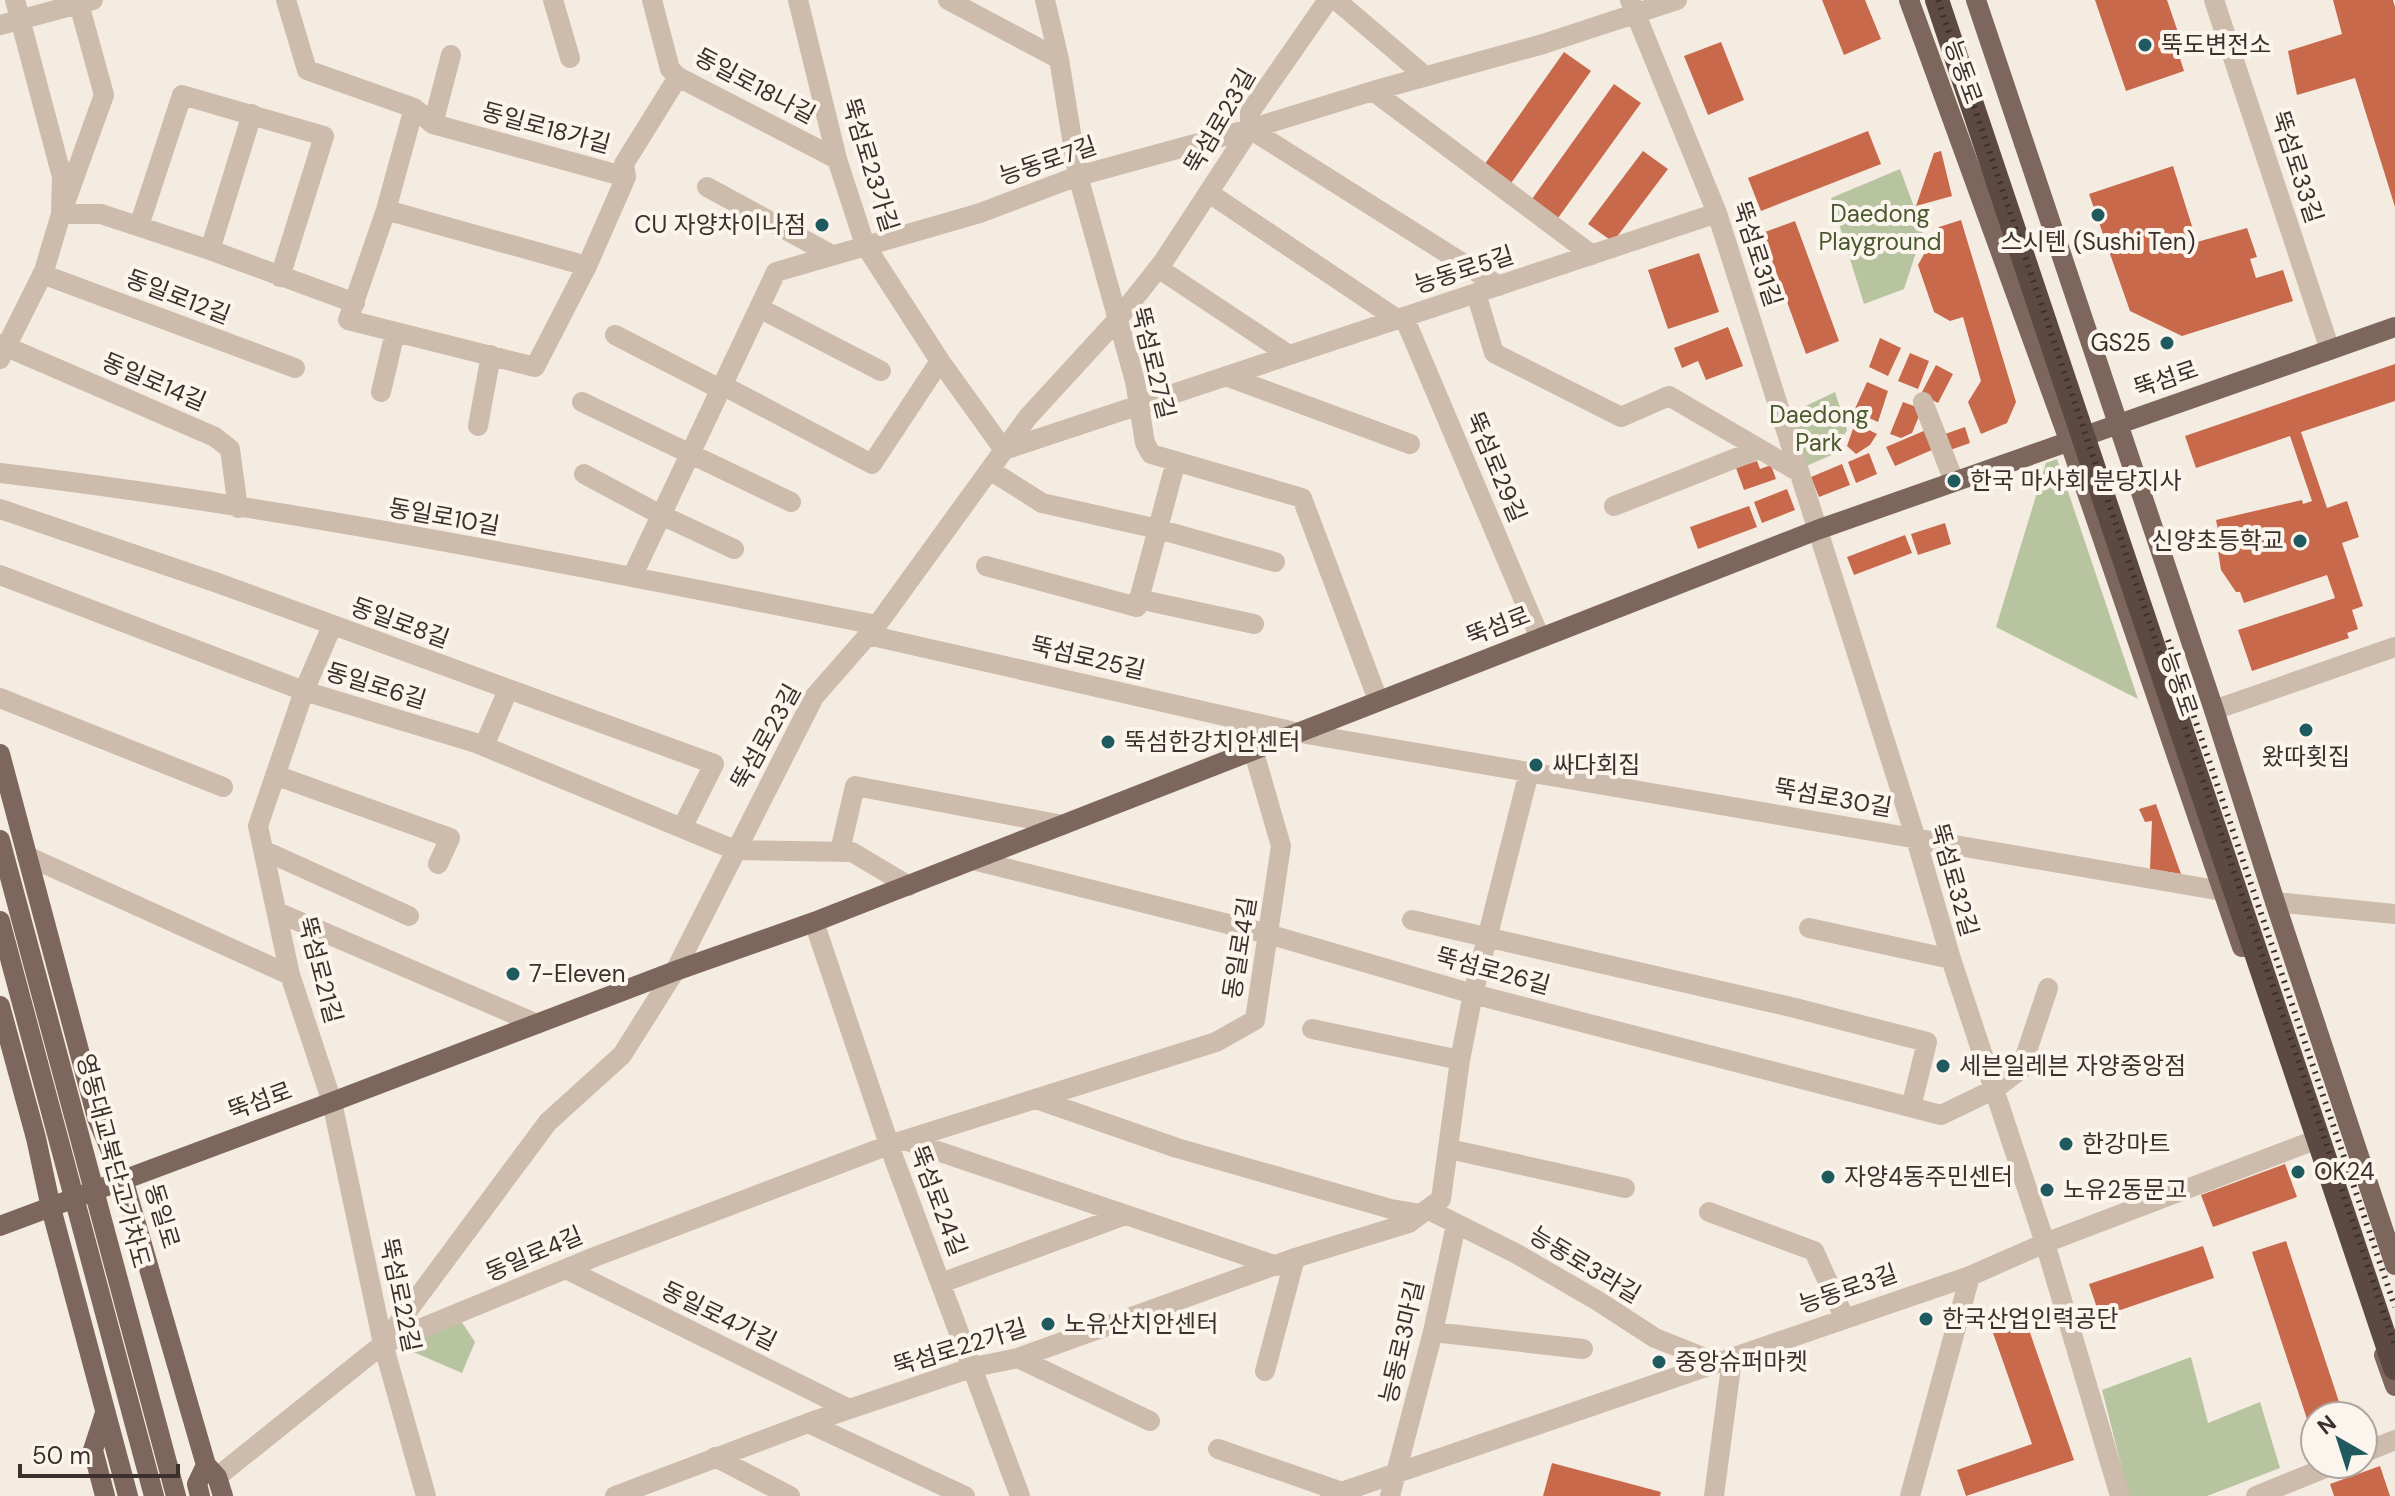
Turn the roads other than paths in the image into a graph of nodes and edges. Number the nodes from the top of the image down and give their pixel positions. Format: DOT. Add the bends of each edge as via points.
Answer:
graph roads {
  1 [pos="286,0"];
  2 [pos="553,0"];
  3 [pos="652,0"];
  4 [pos="798,0"];
  5 [pos="948,0"];
  6 [pos="1045,0"];
  7 [pos="1328,0"];
  8 [pos="1336,0"];
  9 [pos="1677,0"];
  10 [pos="1909,0"];
  11 [pos="1937,0"];
  12 [pos="1950,0"];
  13 [pos="1976,0"];
  14 [pos="2214,0"];
  15 [pos="86,2"];
  16 [pos="1632,7"];
  17 [pos="12,15"];
  18 [pos="451,55"];
  19 [pos="570,58"];
  20 [pos="1059,59"];
  21 [pos="1425,76"];
  22 [pos="678,77"];
  23 [pos="1373,91"];
  24 [pos="414,108"];
  25 [pos="252,114"];
  26 [pos="433,124"];
  27 [pos="1250,129"];
  28 [pos="837,159"];
  29 [pos="1078,176"];
  30 [pos="626,177"];
  31 [pos="707,187"];
  32 [pos="1209,193"];
  33 [pos="386,210"];
  34 [pos="1717,213"];
  35 [pos="61,214"];
  36 [pos="139,226"];
  37 [pos="865,245"];
  38 [pos="210,250"];
  39 [pos="832,255"];
  40 [pos="1592,255"];
  41 [pos="587,266"];
  42 [pos="1158,268"];
  43 [pos="42,274"];
  44 [pos="280,277"];
  45 [pos="1499,286"];
  46 [pos="1476,293"];
  47 [pos="355,303"];
  48 [pos="759,308"];
  49 [pos="1401,318"];
  50 [pos="1117,320"];
  51 [pos="2395,327"];
  52 [pos="395,332"];
  53 [pos="615,335"];
  54 [pos="2,350"];
  55 [pos="2330,350"];
  56 [pos="491,355"];
  57 [pos="1289,355"];
  58 [pos="940,361"];
  59 [pos="295,368"];
  60 [pos="881,371"];
  61 [pos="1226,376"];
  62 [pos="721,387"];
  63 [pos="381,392"];
  64 [pos="582,402"];
  65 [pos="1923,402"];
  66 [pos="1139,405"];
  67 [pos="2116,423"];
  68 [pos="478,426"];
  69 [pos="2069,440"];
  70 [pos="1410,444"];
  71 [pos="1759,449"];
  72 [pos="1004,450"];
  73 [pos="690,454"];
  74 [pos="1176,461"];
  75 [pos="990,470"];
  76 [pos="1799,472"];
  77 [pos="0,473"];
  78 [pos="584,474"];
  79 [pos="1954,481"];
  80 [pos="791,502"];
  81 [pos="1614,506"];
  82 [pos="238,508"];
  83 [pos="0,509"];
  84 [pos="661,515"];
  85 [pos="1158,529"];
  86 [pos="1817,530"];
  87 [pos="734,549"];
  88 [pos="1275,562"];
  89 [pos="986,566"];
  90 [pos="0,575"];
  91 [pos="632,577"];
  92 [pos="1138,599"];
  93 [pos="1254,624"];
  94 [pos="332,626"];
  95 [pos="872,630"];
  96 [pos="1540,638"];
  97 [pos="2395,647"];
  98 [pos="508,690"];
  99 [pos="304,691"];
  100 [pos="0,698"];
  101 [pos="1378,700"];
  102 [pos="2214,710"];
  103 [pos="1295,732"];
  104 [pos="484,746"];
  105 [pos="1253,749"];
  106 [pos="0,754"];
  107 [pos="1529,772"];
  108 [pos="275,775"];
  109 [pos="223,787"];
  110 [pos="1063,825"];
  111 [pos="682,828"];
  112 [pos="1916,839"];
  113 [pos="0,840"];
  114 [pos="263,850"];
  115 [pos="735,850"];
  116 [pos="840,851"];
  117 [pos="27,856"];
  118 [pos="973,860"];
  119 [pos="438,864"];
  120 [pos="909,886"];
  121 [pos="2222,891"];
  122 [pos="2275,902"];
  123 [pos="277,912"];
  124 [pos="2395,914"];
  125 [pos="409,916"];
  126 [pos="1412,920"];
  127 [pos="0,921"];
  128 [pos="814,922"];
  129 [pos="1809,928"];
  130 [pos="1268,934"];
  131 [pos="1487,939"];
  132 [pos="1951,959"];
  133 [pos="675,971"];
  134 [pos="290,975"];
  135 [pos="2048,988"];
  136 [pos="1473,994"];
  137 [pos="0,1006"];
  138 [pos="537,1024"];
  139 [pos="1312,1029"];
  140 [pos="1460,1060"];
  141 [pos="1995,1089"];
  142 [pos="1036,1099"];
  143 [pos="332,1102"];
  144 [pos="1911,1107"];
  145 [pos="2310,1142"];
  146 [pos="897,1143"];
  147 [pos="1449,1149"];
  148 [pos="123,1179"];
  149 [pos="1625,1188"];
  150 [pos="1430,1207"];
  151 [pos="51,1208"];
  152 [pos="1709,1212"];
  153 [pos="1125,1215"];
  154 [pos="1456,1225"];
  155 [pos="0,1226"];
  156 [pos="2045,1243"];
  157 [pos="1286,1262"];
  158 [pos="2395,1265"];
  159 [pos="566,1269"];
  160 [pos="1970,1276"];
  161 [pos="941,1283"];
  162 [pos="1844,1317"];
  163 [pos="2395,1321"];
  164 [pos="1433,1332"];
  165 [pos="383,1344"];
  166 [pos="1583,1349"];
  167 [pos="1018,1358"];
  168 [pos="1725,1361"];
  169 [pos="974,1367"];
  170 [pos="2395,1368"];
  171 [pos="1265,1371"];
  172 [pos="2395,1386"];
  173 [pos="849,1409"];
  174 [pos="105,1413"];
  175 [pos="1150,1421"];
  176 [pos="808,1423"];
  177 [pos="1218,1449"];
  178 [pos="715,1457"];
  179 [pos="1398,1471"];
  180 [pos="215,1479"];
  181 [pos="2299,1479"];
  182 [pos="1336,1494"];
  183 [pos="105,1496"];
  184 [pos="128,1496"];
  185 [pos="154,1496"];
  186 [pos="176,1496"];
  187 [pos="200,1496"];
  188 [pos="426,1496"];
  189 [pos="615,1496"];
  190 [pos="790,1496"];
  191 [pos="965,1496"];
  192 [pos="1020,1496"];
  193 [pos="1390,1496"];
  194 [pos="1714,1496"];
  195 [pos="1910,1496"];
  196 [pos="2120,1496"];
  197 [pos="2256,1496"];
  1 -- 24 [label="street, 동일로18가길" via="307,70"];
  2 -- 19 [label="street"];
  3 -- 22 [label="street, 동일로18나길" via="670,69"];
  4 -- 28 [label="street, 뚝섬로23가길"];
  5 -- 20 [label="street"];
  6 -- 20 [label="street, 뚝섬로27길"];
  7 -- 27 [label="street, 뚝섬로23길" via="1250,112"];
  8 -- 21 [label="street"];
  9 -- 16 [label="street, 능동로7길"];
  10 -- 69 [label="main road, 능동로"];
  11 -- 170 [label="highway"];
  12 -- 163 [label="highway"];
  13 -- 67 [label="main road, 능동로"];
  14 -- 55 [label="street, 뚝섬로33길"];
  15 -- 17 [label="street"];
  15 -- 35 [label="street" via="104,95"];
  16 -- 21 [label="street, 능동로7길" via="1543,44"];
  16 -- 34 [label="street, 뚝섬로31길"];
  17 -- 35 [label="street" via="62,177"];
  18 -- 26 [label="street"];
  20 -- 29 [label="street, 뚝섬로27길"];
  21 -- 23 [label="street, 능동로7길"];
  22 -- 28 [label="street, 동일로18나길"];
  22 -- 30 [label="street, 동일로18가길" via="624,164"];
  23 -- 27 [label="street, 능동로7길"];
  23 -- 40 [label="street"];
  24 -- 26 [label="street, 동일로18가길"];
  24 -- 33 [label="street"];
  25 -- 36 [label="street" via="182,95"];
  25 -- 38 [label="street"];
  25 -- 44 [label="street" via="324,136"];
  26 -- 30 [label="street, 동일로18가길"];
  27 -- 29 [label="street, 능동로7길"];
  27 -- 32 [label="street, 뚝섬로23길"];
  27 -- 45 [label="street"];
  28 -- 37 [label="street, 뚝섬로23가길"];
  29 -- 37 [label="street, 능동로7길" via="980,213"];
  29 -- 50 [label="street, 뚝섬로27길"];
  30 -- 41 [label="street"];
  31 -- 39 [label="street"];
  32 -- 42 [label="street, 뚝섬로23길"];
  32 -- 49 [label="street"];
  33 -- 41 [label="street"];
  33 -- 47 [label="street"];
  34 -- 40 [label="street, 능동로5길"];
  34 -- 76 [label="street, 뚝섬로31길"];
  35 -- 36 [label="street" via="101,214"];
  35 -- 43 [label="street"];
  36 -- 38 [label="street"];
  37 -- 39 [label="street, 능동로7길"];
  37 -- 58 [label="street, 뚝섬로23가길"];
  38 -- 44 [label="street"];
  39 -- 48 [label="street, 능동로7길" via="776,272"];
  40 -- 45 [label="street, 능동로5길"];
  41 -- 56 [label="street" via="535,367"];
  42 -- 50 [label="street, 뚝섬로23길"];
  42 -- 57 [label="street"];
  43 -- 54 [label="street"];
  43 -- 59 [label="street, 동일로12길"];
  44 -- 47 [label="street"];
  45 -- 46 [label="street, 능동로5길"];
  46 -- 49 [label="street, 능동로5길"];
  46 -- 71 [label="street" via="1494,353 1621,417 1669,396"];
  47 -- 52 [label="street" via="348,320"];
  48 -- 60 [label="street"];
  48 -- 62 [label="street, 능동로7길"];
  49 -- 57 [label="street, 능동로5길"];
  49 -- 96 [label="street, 뚝섬로29길"];
  50 -- 66 [label="street, 뚝섬로27길"];
  50 -- 72 [label="street, 뚝섬로23길"];
  51 -- 55 [label="main road, 뚝섬로"];
  52 -- 56 [label="street"];
  52 -- 63 [label="street"];
  53 -- 62 [label="street"];
  54 -- 82 [label="street, 동일로14길" via="215,437 230,449"];
  55 -- 67 [label="main road, 뚝섬로"];
  56 -- 68 [label="street"];
  57 -- 61 [label="street, 능동로5길"];
  58 -- 62 [label="street" via="872,464"];
  58 -- 72 [label="street, 뚝섬로23가길"];
  61 -- 66 [label="street, 능동로5길"];
  61 -- 70 [label="street"];
  62 -- 73 [label="street, 능동로7길"];
  64 -- 73 [label="street"];
  65 -- 79 [label="street"];
  66 -- 72 [label="street, 능동로5길"];
  66 -- 74 [label="street, 뚝섬로27길" via="1151,454"];
  67 -- 69 [label="main road, 뚝섬로"];
  67 -- 102 [label="main road, 능동로"];
  69 -- 79 [label="main road, 뚝섬로"];
  69 -- 121 [label="main road, 능동로"];
  71 -- 76 [label="street"];
  71 -- 81 [label="street"];
  72 -- 75 [label="street, 뚝섬로23길"];
  73 -- 80 [label="street"];
  73 -- 84 [label="street, 능동로7길"];
  74 -- 85 [label="street"];
  74 -- 101 [label="street, 뚝섬로27길" via="1302,498"];
  75 -- 85 [label="street" via="1042,503"];
  75 -- 95 [label="street, 뚝섬로23길"];
  76 -- 86 [label="street, 뚝섬로31길"];
  77 -- 82 [label="street, 동일로10길"];
  78 -- 84 [label="street"];
  79 -- 86 [label="main road, 뚝섬로"];
  82 -- 91 [label="street, 동일로10길"];
  83 -- 94 [label="street, 동일로8길"];
  84 -- 87 [label="street"];
  84 -- 91 [label="street, 능동로7길"];
  85 -- 88 [label="street"];
  85 -- 92 [label="street"];
  86 -- 96 [label="main road, 뚝섬로"];
  86 -- 112 [label="street, 뚝섬로32길"];
  89 -- 92 [label="street" via="1137,607"];
  90 -- 99 [label="street, 동일로6길"];
  91 -- 95 [label="street, 동일로10길"];
  92 -- 93 [label="street"];
  94 -- 98 [label="street, 동일로8길"];
  94 -- 99 [label="street, 뚝섬로21길"];
  95 -- 103 [label="street, 뚝섬로25길"];
  95 -- 115 [label="street, 뚝섬로23길" via="814,697"];
  96 -- 101 [label="main road, 뚝섬로"];
  97 -- 102 [label="street"];
  98 -- 104 [label="street"];
  98 -- 111 [label="street, 동일로8길" via="714,764"];
  99 -- 104 [label="street, 동일로6길"];
  99 -- 108 [label="street, 뚝섬로21길"];
  100 -- 109 [label="street"];
  101 -- 103 [label="main road, 뚝섬로"];
  102 -- 122 [label="main road, 능동로"];
  103 -- 105 [label="main road, 뚝섬로"];
  103 -- 107 [label="street, 뚝섬로30길"];
  104 -- 111 [label="street, 동일로6길"];
  105 -- 110 [label="main road, 뚝섬로"];
  105 -- 130 [label="street, 동일로4길" via="1281,846"];
  106 -- 117 [label="main road, 동일로"];
  107 -- 112 [label="street, 뚝섬로30길"];
  107 -- 131 [label="street"];
  108 -- 114 [label="street, 뚝섬로21길" via="258,826"];
  108 -- 119 [label="street" via="450,838"];
  110 -- 116 [label="street" via="855,786"];
  110 -- 118 [label="main road, 뚝섬로"];
  111 -- 115 [label="street, 동일로6길"];
  112 -- 121 [label="street, 뚝섬로30길"];
  112 -- 132 [label="street, 뚝섬로32길"];
  113 -- 186 [label="main road, 영동대교북단고가차도"];
  114 -- 123 [label="street, 뚝섬로21길"];
  114 -- 125 [label="street, 뚝섬로21길"];
  115 -- 116 [label="street"];
  115 -- 133 [label="street, 뚝섬로23길"];
  116 -- 120 [label="street" via="852,852"];
  117 -- 134 [label="street"];
  117 -- 148 [label="main road, 동일로" via="97,1118"];
  118 -- 120 [label="main road, 뚝섬로"];
  118 -- 130 [label="street, 뚝섬로26길"];
  120 -- 128 [label="main road, 뚝섬로"];
  121 -- 145 [label="main road, 능동로"];
  122 -- 124 [label="street"];
  122 -- 158 [label="main road, 능동로"];
  123 -- 134 [label="street, 뚝섬로21길"];
  123 -- 138 [label="street"];
  126 -- 131 [label="street"];
  127 -- 185 [label="main road"];
  128 -- 133 [label="main road, 뚝섬로"];
  128 -- 146 [label="street, 뚝섬로24길"];
  129 -- 132 [label="street"];
  130 -- 136 [label="street, 뚝섬로26길"];
  130 -- 142 [label="street, 동일로4길" via="1255,1020 1216,1042"];
  131 -- 136 [label="street"];
  131 -- 144 [label="street" via="1927,1042"];
  132 -- 141 [label="street, 뚝섬로32길"];
  133 -- 138 [label="main road, 뚝섬로"];
  133 -- 165 [label="street" via="622,1055 548,1122"];
  134 -- 143 [label="street, 뚝섬로21길"];
  135 -- 141 [label="street, 뚝섬로26길" via="2021,1069"];
  136 -- 140 [label="street"];
  136 -- 144 [label="street, 뚝섬로26길"];
  137 -- 151 [label="main road"];
  138 -- 143 [label="main road, 뚝섬로"];
  139 -- 140 [label="street"];
  140 -- 147 [label="street"];
  141 -- 144 [label="street, 뚝섬로26길" via="1941,1115"];
  141 -- 156 [label="street, 뚝섬로32길"];
  142 -- 146 [label="street, 동일로4길"];
  142 -- 150 [label="street" via="1177,1148 1391,1209"];
  143 -- 148 [label="main road, 뚝섬로"];
  143 -- 165 [label="street, 뚝섬로22길"];
  145 -- 156 [label="street, 능동로3길"];
  145 -- 172 [label="main road, 능동로"];
  146 -- 153 [label="street"];
  146 -- 159 [label="street, 동일로4길"];
  146 -- 161 [label="street, 뚝섬로24길"];
  147 -- 149 [label="street"];
  147 -- 150 [label="street"];
  148 -- 151 [label="main road, 뚝섬로"];
  148 -- 180 [label="main road, 동일로"];
  150 -- 154 [label="street, 능동로3라길"];
  150 -- 157 [label="street, 뚝섬로22가길" via="1409,1223"];
  151 -- 155 [label="main road, 뚝섬로"];
  151 -- 174 [label="main road"];
  152 -- 162 [label="street" via="1814,1251"];
  153 -- 157 [label="street"];
  153 -- 161 [label="street"];
  154 -- 164 [label="street, 능동로3마길"];
  154 -- 168 [label="street, 능동로3라길" via="1517,1254 1655,1338"];
  156 -- 160 [label="street, 능동로3길"];
  156 -- 196 [label="street, 뚝섬로32길"];
  157 -- 167 [label="street, 뚝섬로22가길"];
  157 -- 171 [label="street"];
  159 -- 165 [label="street, 동일로4길"];
  159 -- 173 [label="street, 동일로4가길"];
  160 -- 162 [label="street, 능동로3길"];
  160 -- 195 [label="street"];
  161 -- 169 [label="street, 뚝섬로24길"];
  162 -- 168 [label="street, 능동로3길"];
  164 -- 166 [label="street"];
  164 -- 179 [label="street, 능동로3마길"];
  165 -- 180 [label="street, 동일로4길"];
  165 -- 188 [label="street, 뚝섬로22길"];
  167 -- 169 [label="street, 뚝섬로22가길"];
  167 -- 175 [label="street"];
  168 -- 179 [label="street, 능동로3길"];
  168 -- 194 [label="street"];
  169 -- 173 [label="street, 뚝섬로22가길"];
  169 -- 192 [label="street, 뚝섬로24길"];
  173 -- 176 [label="street, 뚝섬로22가길"];
  174 -- 183 [label="main road" via="93,1450"];
  174 -- 184 [label="main road"];
  176 -- 178 [label="street, 뚝섬로22가길"];
  176 -- 191 [label="street"];
  177 -- 182 [label="street"];
  178 -- 189 [label="street, 뚝섬로22가길"];
  178 -- 190 [label="street"];
  179 -- 182 [label="street, 능동로3길"];
  179 -- 193 [label="street"];
  180 -- 187 [label="main road" via="197,1484"];
  181 -- 197 [label="street"];
}
